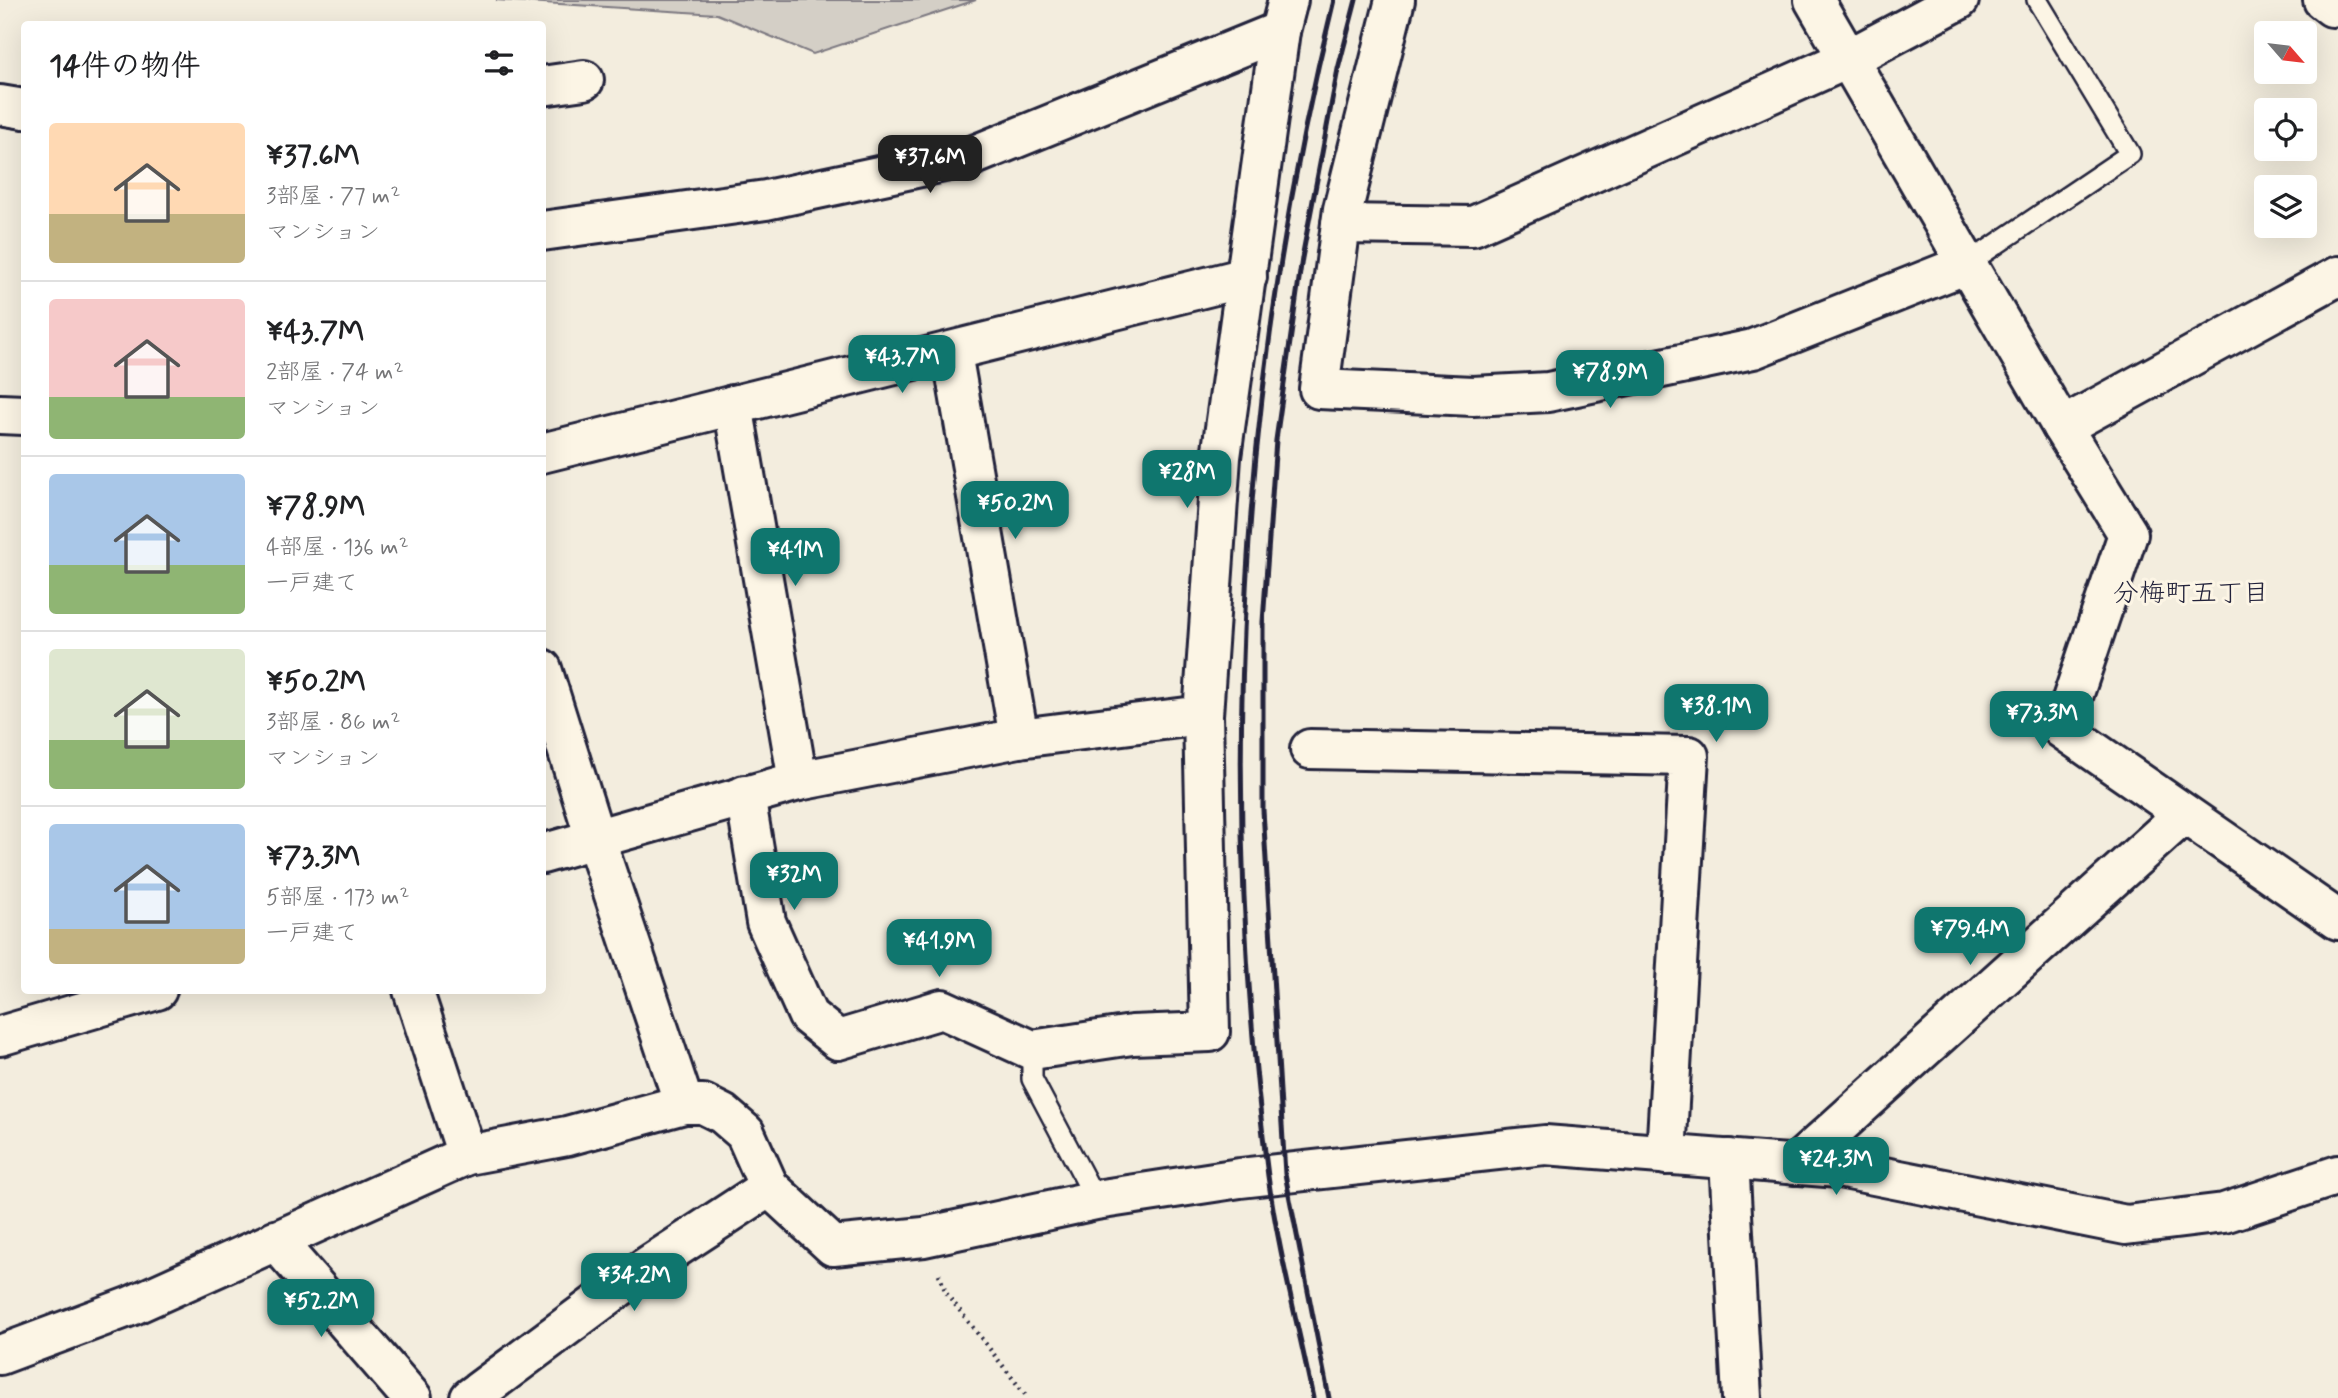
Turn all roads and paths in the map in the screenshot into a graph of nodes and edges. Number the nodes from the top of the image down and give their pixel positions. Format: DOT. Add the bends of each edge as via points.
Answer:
graph roads {
  1 [pos="1395,0"];
  2 [pos="1814,0"];
  3 [pos="1959,0"];
  4 [pos="2037,0"];
  5 [pos="2323,0"];
  6 [pos="2338,2"];
  7 [pos="1284,15"];
  8 [pos="1850,58"];
  9 [pos="584,80"];
  10 [pos="546,85"];
  11 [pos="0,105"];
  12 [pos="21,108"];
  13 [pos="1341,224"];
  14 [pos="546,230"];
  15 [pos="1967,264"];
  16 [pos="2338,276"];
  17 [pos="1247,277"];
  18 [pos="952,353"];
  19 [pos="733,405"];
  20 [pos="0,414"];
  21 [pos="21,415"];
  22 [pos="2062,427"];
  23 [pos="546,452"];
  24 [pos="546,682"];
  25 [pos="1203,715"];
  26 [pos="1019,738"];
  27 [pos="1310,749"];
  28 [pos="798,781"];
  29 [pos="745,794"];
  30 [pos="2184,814"];
  31 [pos="594,838"];
  32 [pos="546,853"];
  33 [pos="2338,919"];
  34 [pos="143,994"];
  35 [pos="413,994"];
  36 [pos="0,1036"];
  37 [pos="1032,1050"];
  38 [pos="684,1104"];
  39 [pos="467,1155"];
  40 [pos="1666,1155"];
  41 [pos="1729,1160"];
  42 [pos="1795,1165"];
  43 [pos="2338,1175"];
  44 [pos="769,1187"];
  45 [pos="1096,1200"];
  46 [pos="924,1237"];
  47 [pos="275,1240"];
  48 [pos="0,1355"];
  49 [pos="412,1398"];
  50 [pos="470,1398"];
  51 [pos="1028,1398"];
  52 [pos="1742,1398"];
  1 -- 13 [label="street"];
  2 -- 8 [label="street"];
  3 -- 8 [label="street"];
  4 -- 15 [label="lane" via="2130,154"];
  5 -- 6 [label="street" via="2332,7"];
  7 -- 14 [label="street" via="971,156 766,200"];
  7 -- 17 [label="street"];
  8 -- 13 [label="street" via="1473,226"];
  8 -- 15 [label="street"];
  9 -- 10 [label="street"];
  11 -- 12 [label="street"];
  13 -- 15 [label="street" via="1319,389 1474,396 1548,392 1754,349"];
  15 -- 22 [label="street"];
  16 -- 22 [label="street"];
  17 -- 18 [label="street"];
  17 -- 25 [label="street" via="1221,457"];
  18 -- 19 [label="street"];
  18 -- 26 [label="street"];
  19 -- 23 [label="street"];
  19 -- 28 [label="street"];
  20 -- 21 [label="street"];
  22 -- 30 [label="street" via="2128,534 2062,729"];
  24 -- 31 [label="street"];
  25 -- 26 [label="street"];
  25 -- 37 [label="street" via="1210,1032 1132,1035"];
  26 -- 28 [label="street"];
  27 -- 40 [label="street" via="1689,756"];
  28 -- 29 [label="street"];
  29 -- 31 [label="street"];
  29 -- 37 [label="street" via="766,922 808,1016 838,1040 942,1009"];
  30 -- 33 [label="street"];
  30 -- 42 [label="street"];
  31 -- 32 [label="street"];
  31 -- 38 [label="street"];
  34 -- 36 [label="street"];
  35 -- 39 [label="street"];
  37 -- 45 [label="lane" via="1032,1079"];
  38 -- 39 [label="street" via="567,1136"];
  38 -- 44 [label="street" via="703,1104 745,1133"];
  39 -- 47 [label="street"];
  40 -- 41 [label="street"];
  40 -- 45 [label="street" via="1545,1145 1249,1177"];
  41 -- 42 [label="street"];
  41 -- 52 [label="street"];
  42 -- 43 [label="street" via="1839,1168 2126,1225 2224,1213"];
  44 -- 46 [label="street" via="834,1246"];
  44 -- 50 [label="street" via="645,1268"];
  45 -- 46 [label="street"];
  46 -- 51 [label="path" via="946,1293"];
  47 -- 48 [label="street" via="131,1306"];
  47 -- 49 [label="street"];
}
